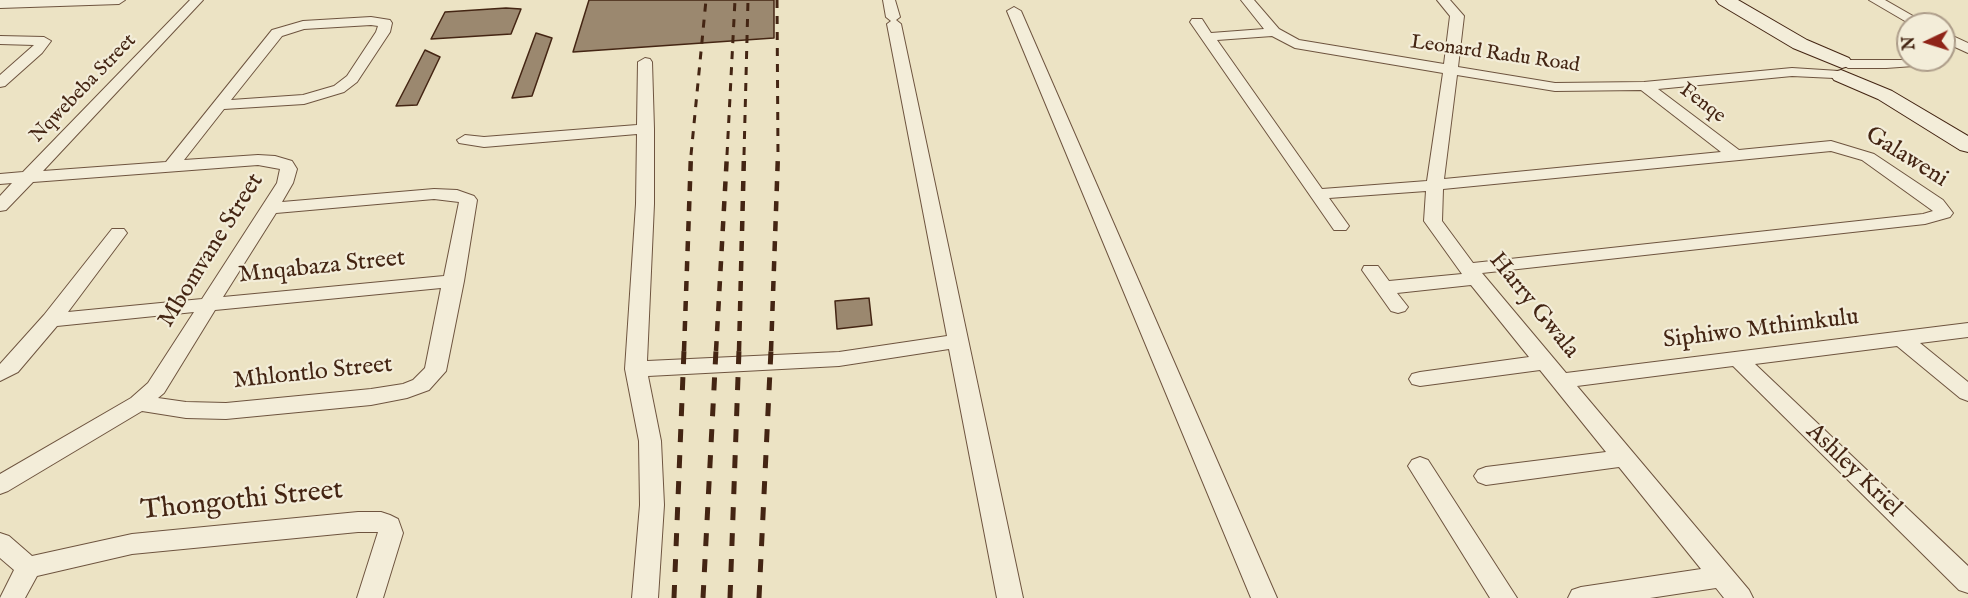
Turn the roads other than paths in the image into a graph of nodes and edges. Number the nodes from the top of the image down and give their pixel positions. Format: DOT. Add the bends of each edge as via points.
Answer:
graph roads {
  1 [pos="119,0"];
  2 [pos="197,0"];
  3 [pos="889,0"];
  4 [pos="1247,0"];
  5 [pos="1443,0"];
  6 [pos="1725,0"];
  7 [pos="1875,0"];
  8 [pos="0,4"];
  9 [pos="1011,5"];
  10 [pos="1898,12"];
  11 [pos="1197,22"];
  12 [pos="1274,32"];
  13 [pos="1209,37"];
  14 [pos="0,40"];
  15 [pos="645,62"];
  16 [pos="1896,63"];
  17 [pos="1841,68"];
  18 [pos="1450,70"];
  19 [pos="0,83"];
  20 [pos="1644,86"];
  21 [pos="219,105"];
  22 [pos="646,129"];
  23 [pos="465,140"];
  24 [pos="1968,145"];
  25 [pos="1735,155"];
  26 [pos="171,166"];
  27 [pos="28,177"];
  28 [pos="0,179"];
  29 [pos="1435,185"];
  30 [pos="1318,194"];
  31 [pos="0,206"];
  32 [pos="270,208"];
  33 [pos="1340,226"];
  34 [pos="118,233"];
  35 [pos="1371,270"];
  36 [pos="1473,273"];
  37 [pos="454,281"];
  38 [pos="1384,288"];
  39 [pos="210,305"];
  40 [pos="1398,307"];
  41 [pos="51,320"];
  42 [pos="1968,330"];
  43 [pos="1901,338"];
  44 [pos="959,341"];
  45 [pos="1738,359"];
  46 [pos="1545,362"];
  47 [pos="636,369"];
  48 [pos="0,374"];
  49 [pos="1420,379"];
  50 [pos="1561,381"];
  51 [pos="1968,393"];
  52 [pos="139,403"];
  53 [pos="1625,458"];
  54 [pos="1420,466"];
  55 [pos="1486,476"];
  56 [pos="0,485"];
  57 [pos="0,543"];
  58 [pos="28,568"];
  59 [pos="1722,576"];
  60 [pos="1968,582"];
  61 [pos="12,598"];
  62 [pos="370,598"];
  63 [pos="645,598"];
  64 [pos="1010,598"];
  65 [pos="1264,598"];
  66 [pos="1504,598"];
  67 [pos="1581,598"];
  68 [pos="1740,598"];
  1 -- 8 [label="street"];
  2 -- 27 [label="street, Nqwebeba Street"];
  3 -- 44 [label="street"];
  4 -- 12 [label="street, Leonard Radu Road"];
  5 -- 18 [label="street, Harry Gwala" via="1457,16"];
  6 -- 17 [label="street"];
  7 -- 10 [label="street"];
  9 -- 65 [label="street"];
  11 -- 13 [label="street"];
  12 -- 13 [label="street"];
  12 -- 18 [label="street, Leonard Radu Road" via="1288,42 1304,46"];
  13 -- 30 [label="street"];
  14 -- 19 [label="street" via="44,41"];
  15 -- 22 [label="street"];
  16 -- 17 [label="street, Leonard Radu Road"];
  17 -- 20 [label="street, Leonard Radu Road"];
  17 -- 24 [label="street"];
  18 -- 20 [label="street, Leonard Radu Road" via="1555,87"];
  18 -- 29 [label="street, Harry Gwala"];
  20 -- 25 [label="street, Fenqe"];
  21 -- 21 [label="street" via="271,39 283,30 303,24 385,23 352,79 339,89 304,99"];
  21 -- 26 [label="street"];
  22 -- 23 [label="street" via="484,142"];
  22 -- 47 [label="street"];
  25 -- 29 [label="street, Galaweni"];
  25 -- 36 [label="street, Galaweni" via="1823,146 1850,150 1868,157 1937,204 1944,213 1924,219"];
  26 -- 27 [label="street, Mbomvane Street"];
  26 -- 32 [label="street, Mbomvane Street" via="258,160 286,165 288,175"];
  27 -- 28 [label="street, Mbomvane Street"];
  27 -- 31 [label="street, Nqwebeba Street"];
  29 -- 30 [label="street, Galaweni"];
  29 -- 36 [label="street, Harry Gwala" via="1433,221"];
  30 -- 33 [label="street"];
  32 -- 37 [label="street, Mhlontlo Street" via="434,194 464,196 469,207"];
  32 -- 39 [label="street, Mbomvane Street"];
  34 -- 41 [label="street"];
  35 -- 38 [label="street"];
  36 -- 38 [label="street"];
  36 -- 46 [label="street, Harry Gwala"];
  37 -- 39 [label="street, Mnqabaza Street"];
  37 -- 52 [label="street, Mhlontlo Street" via="438,363 421,385 391,394 245,410 205,411"];
  38 -- 40 [label="street"];
  39 -- 41 [label="street, Mnqabaza Street"];
  39 -- 52 [label="street, Mbomvane Street" via="165,376"];
  41 -- 48 [label="street" via="11,367"];
  42 -- 43 [label="street, Siphiwo Mthimkulu"];
  43 -- 45 [label="street, Siphiwo Mthimkulu"];
  43 -- 51 [label="street"];
  44 -- 47 [label="street" via="839,359"];
  44 -- 64 [label="street"];
  45 -- 50 [label="street, Siphiwo Mthimkulu"];
  45 -- 60 [label="street, Ashley Kriel"];
  46 -- 49 [label="street"];
  46 -- 50 [label="street, Harry Gwala"];
  47 -- 63 [label="street" via="651,441 652,505"];
  50 -- 53 [label="street, Harry Gwala"];
  52 -- 56 [label="street, Mbomvane Street"];
  53 -- 55 [label="street"];
  53 -- 59 [label="street, Harry Gwala"];
  54 -- 66 [label="street"];
  57 -- 58 [label="street"];
  58 -- 61 [label="street"];
  58 -- 62 [label="street, Thongothi Street" via="132,544 381,522 389,526 391,533"];
  59 -- 67 [label="street"];
  59 -- 68 [label="street, Harry Gwala"];
}
